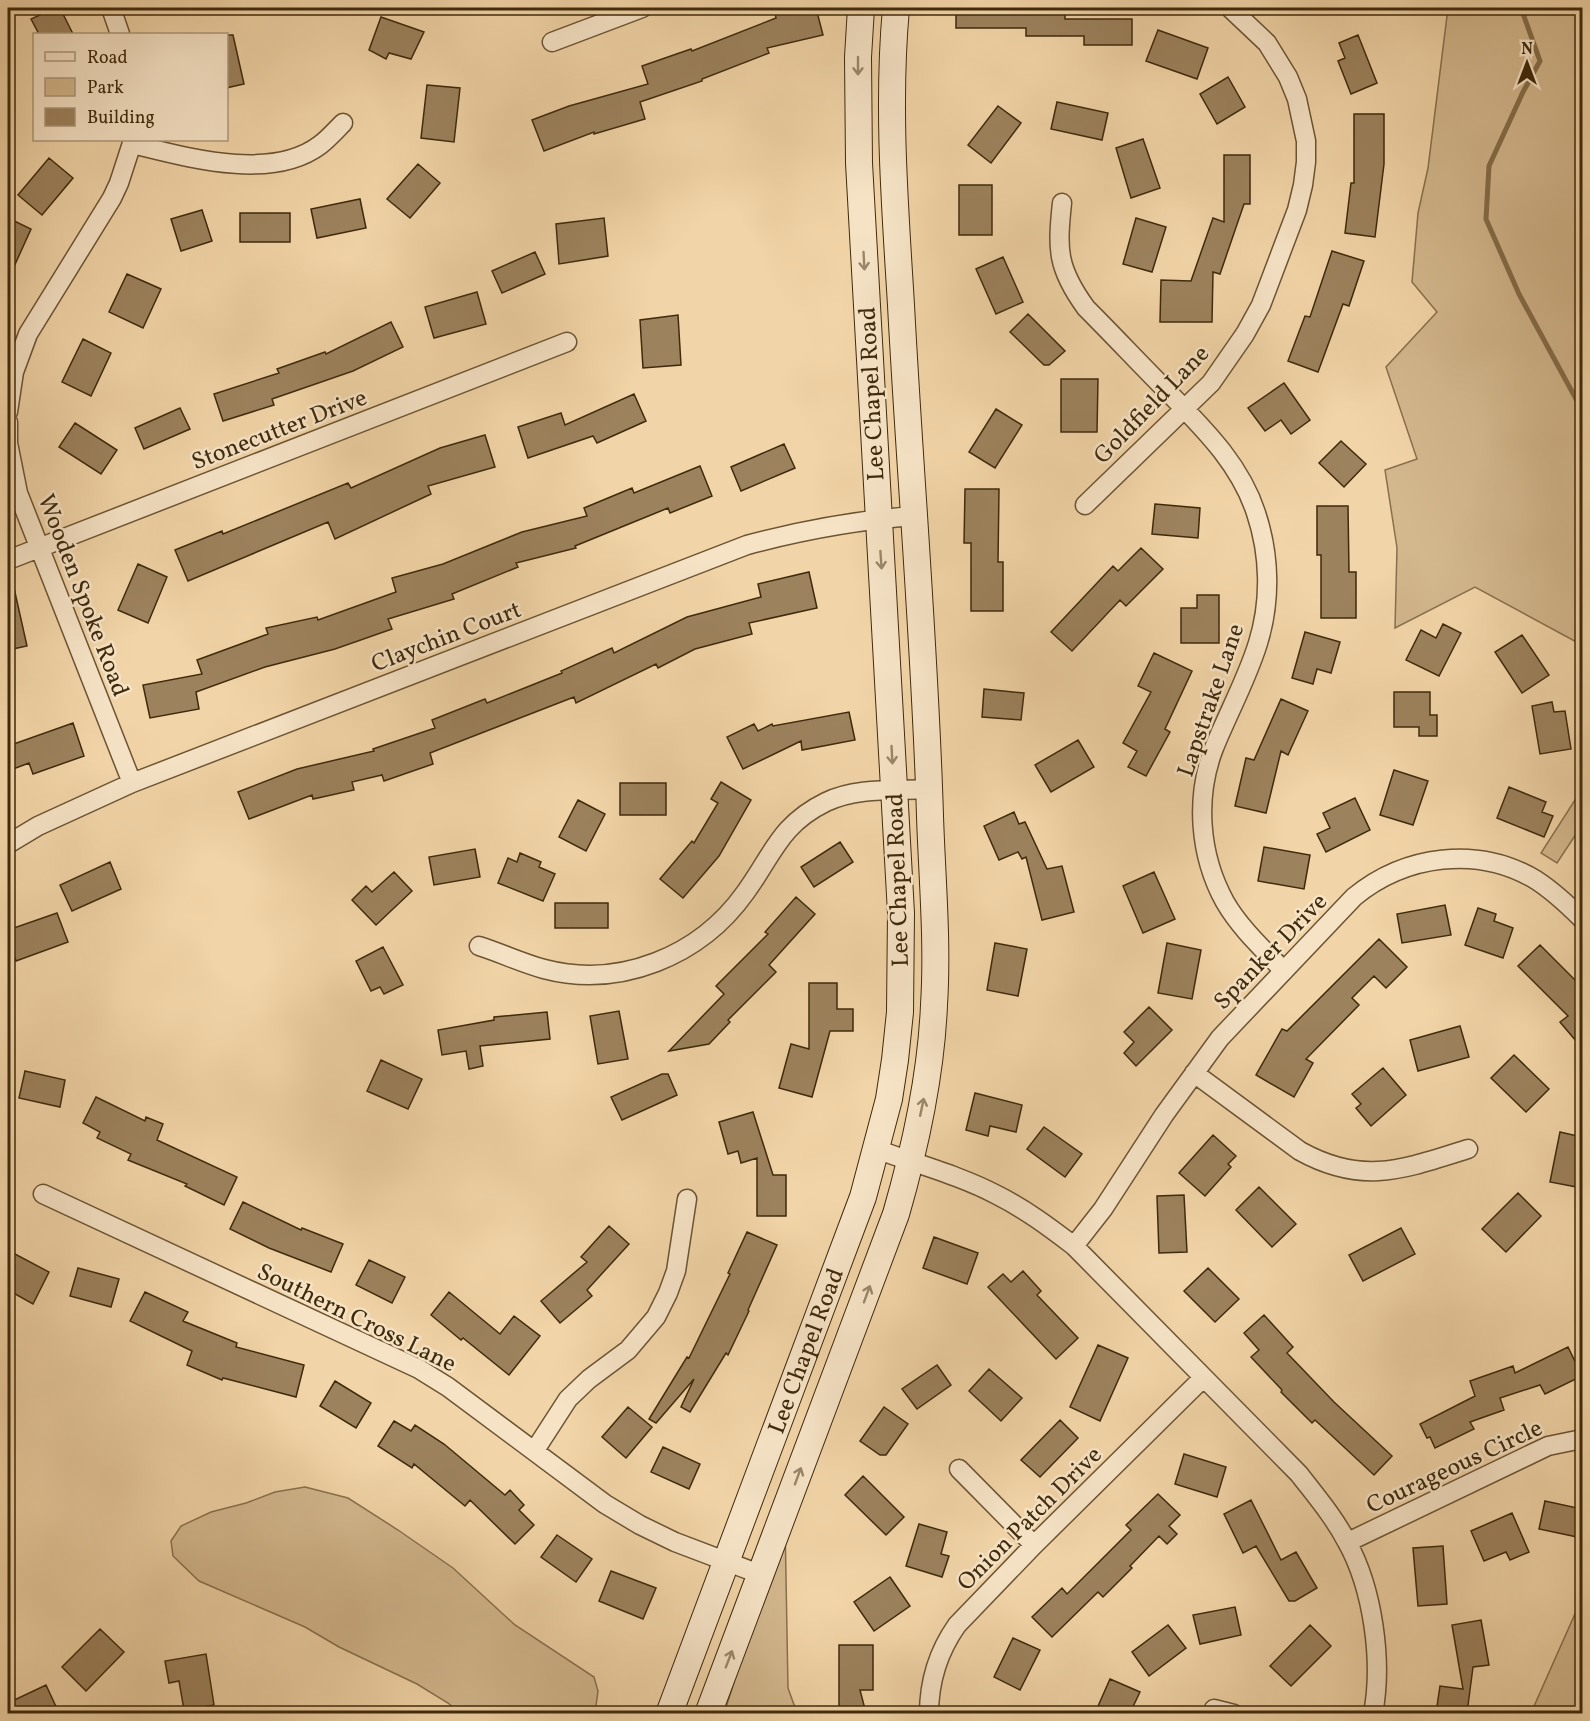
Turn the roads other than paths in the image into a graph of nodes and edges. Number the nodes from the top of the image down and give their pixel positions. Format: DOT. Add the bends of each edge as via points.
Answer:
graph roads {
  1 [pos="111,8"];
  2 [pos="642,8"];
  3 [pos="861,8"];
  4 [pos="896,8"];
  5 [pos="1230,8"];
  6 [pos="120,33"];
  7 [pos="552,42"];
  8 [pos="343,123"];
  9 [pos="133,142"];
  10 [pos="1062,203"];
  11 [pos="567,342"];
  12 [pos="1185,410"];
  13 [pos="8,412"];
  14 [pos="8,422"];
  15 [pos="1085,506"];
  16 [pos="915,516"];
  17 [pos="878,519"];
  18 [pos="40,548"];
  19 [pos="8,560"];
  20 [pos="132,783"];
  21 [pos="929,789"];
  22 [pos="893,791"];
  23 [pos="8,844"];
  24 [pos="1582,919"];
  25 [pos="479,946"];
  26 [pos="1284,971"];
  27 [pos="1194,1073"];
  28 [pos="876,1149"];
  29 [pos="1468,1149"];
  30 [pos="911,1162"];
  31 [pos="43,1194"];
  32 [pos="687,1199"];
  33 [pos="1074,1246"];
  34 [pos="1203,1378"];
  35 [pos="1582,1439"];
  36 [pos="534,1450"];
  37 [pos="959,1468"];
  38 [pos="1348,1542"];
  39 [pos="1034,1545"];
  40 [pos="728,1562"];
  41 [pos="762,1575"];
  42 [pos="1214,1709"];
  43 [pos="669,1713"];
  44 [pos="708,1713"];
  45 [pos="929,1713"];
  46 [pos="1234,1713"];
  47 [pos="1373,1713"];
  1 -- 6 [label="street"];
  2 -- 7 [label="street"];
  3 -- 17 [label="main road, Lee Chapel Road, one-way" via="859,163"];
  4 -- 16 [label="main road, Lee Chapel Road" via="891,88 894,177"];
  5 -- 12 [label="street, Goldfield Lane" via="1267,43 1293,88 1306,141 1303,185 1298,210 1261,305 1211,382"];
  8 -- 9 [label="street" via="319,146 292,158 263,163 207,162"];
  9 -- 13 [label="street" via="112,198 28,334 14,372"];
  10 -- 12 [label="street, Lapstrake Lane" via="1058,243 1061,260 1077,295"];
  11 -- 18 [label="street, Stonecutter Drive"];
  12 -- 15 [label="street, Goldfield Lane"];
  12 -- 26 [label="street, Lapstrake Lane" via="1227,456 1248,492 1257,514 1267,570 1265,614 1258,642 1208,767 1203,789 1206,852 1217,884 1236,918"];
  14 -- 18 [label="street, Wooden Spoke Road" via="13,473"];
  16 -- 17 [label="street, Claychin Court"];
  16 -- 21 [label="main road, Lee Chapel Road"];
  17 -- 20 [label="street, Claychin Court" via="795,532 747,545"];
  17 -- 22 [label="main road, Lee Chapel Road, one-way"];
  18 -- 19 [label="street, Stonecutter Drive"];
  18 -- 20 [label="street, Wooden Spoke Road"];
  20 -- 23 [label="street, Claychin Court"];
  21 -- 22 [label="street"];
  30 -- 21 [label="main road, Lee Chapel Road, one-way" via="925,1094 935,1002"];
  22 -- 25 [label="street" via="844,795 805,814 779,839 737,904 714,928 669,958 625,971 579,974 543,969"];
  22 -- 28 [label="main road, Lee Chapel Road" via="901,913 900,1012 889,1099"];
  24 -- 26 [label="street, Spanker Drive" via="1542,885 1509,867 1468,859 1431,860 1410,865 1367,887"];
  26 -- 27 [label="street, Spanker Drive"];
  27 -- 29 [label="street" via="1300,1151 1338,1168 1387,1171"];
  27 -- 33 [label="street, Spanker Drive"];
  28 -- 30 [label="street"];
  28 -- 40 [label="main road, Lee Chapel Road" via="859,1208"];
  30 -- 33 [label="street" via="997,1195"];
  41 -- 30 [label="main road, Lee Chapel Road, one-way" via="896,1214"];
  31 -- 36 [label="street, Southern Cross Lane" via="419,1369"];
  32 -- 36 [label="street" via="676,1271 656,1317 628,1350 568,1399"];
  33 -- 34 [label="street"];
  34 -- 38 [label="street" via="1299,1474"];
  34 -- 39 [label="street, Onion Patch Drive"];
  35 -- 38 [label="street, Courageous Circle" via="1548,1446"];
  36 -- 40 [label="street, Southern Cross Lane" via="640,1526"];
  37 -- 39 [label="street"];
  38 -- 47 [label="street" via="1374,1626 1377,1676"];
  39 -- 45 [label="street, Onion Patch Drive" via="948,1638 936,1663"];
  40 -- 41 [label="street, Southern Cross Lane"];
  40 -- 43 [label="main road, Lee Chapel Road"];
  44 -- 41 [label="main road, Lee Chapel Road, one-way"];
  42 -- 46 [label="street"];
}
